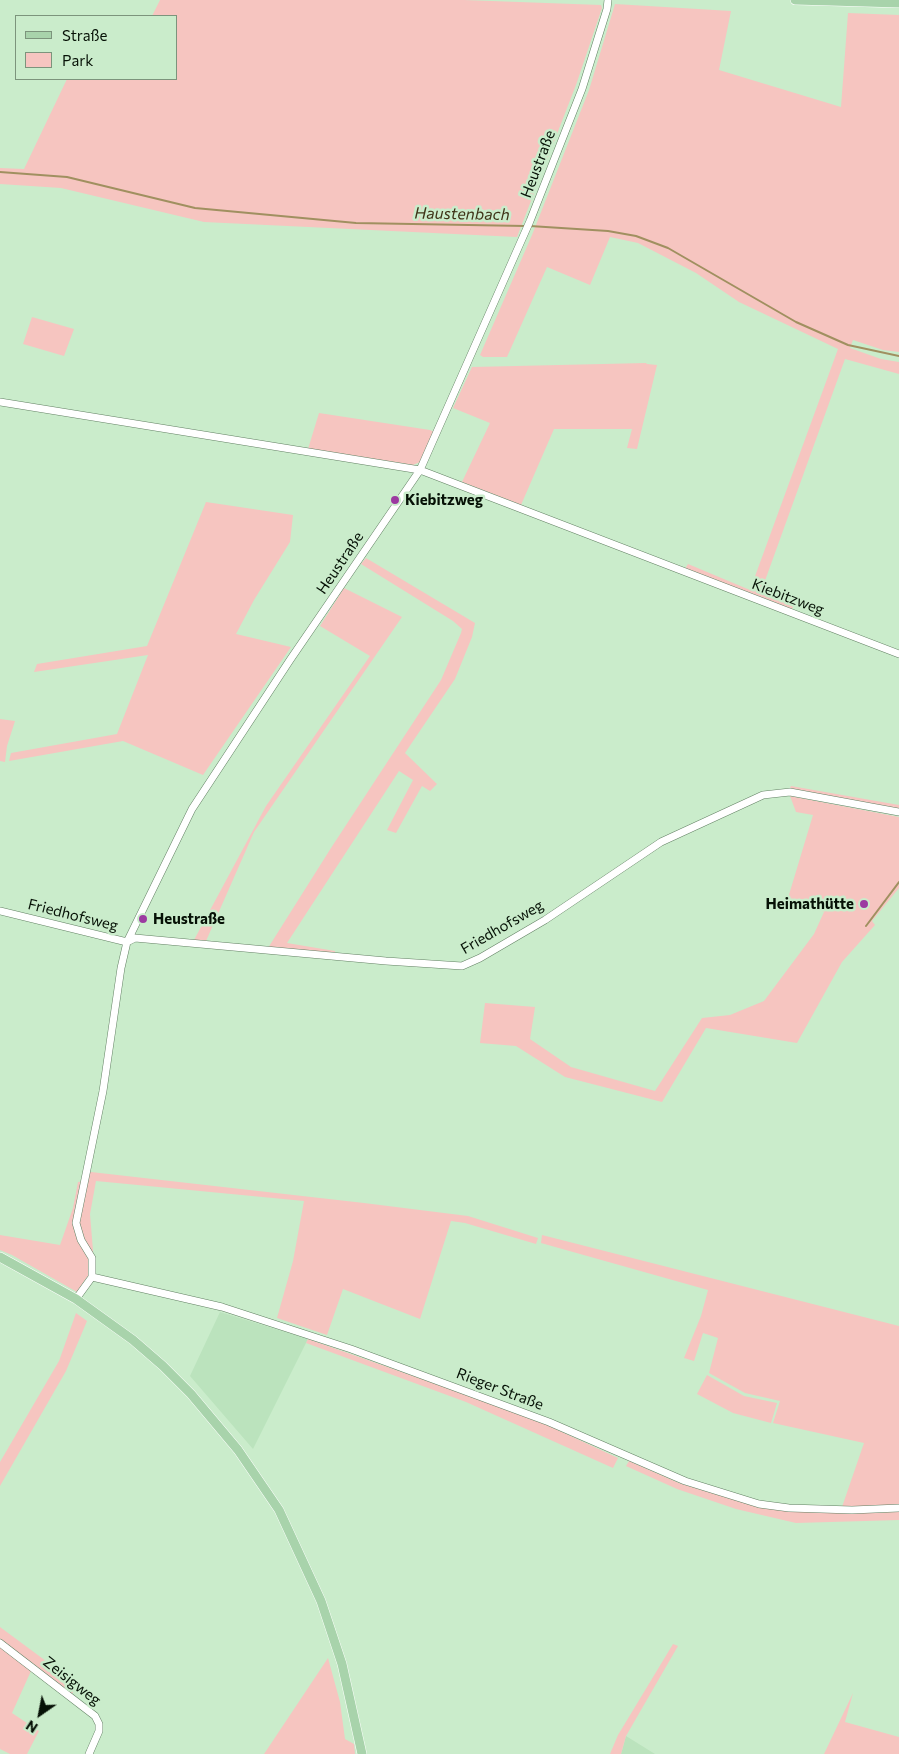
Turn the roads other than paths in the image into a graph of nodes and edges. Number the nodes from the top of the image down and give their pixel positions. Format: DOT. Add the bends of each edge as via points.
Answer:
graph roads {
  1 [pos="608,0"];
  2 [pos="795,0"];
  3 [pos="845,1"];
  4 [pos="899,3"];
  5 [pos="0,402"];
  6 [pos="420,470"];
  7 [pos="899,654"];
  8 [pos="899,812"];
  9 [pos="0,911"];
  10 [pos="127,942"];
  11 [pos="0,1257"];
  12 [pos="92,1277"];
  13 [pos="76,1299"];
  14 [pos="899,1508"];
  15 [pos="0,1643"];
  16 [pos="89,1754"];
  17 [pos="362,1754"];
  1 -- 6 [label="street, Heustraße" via="582,89 530,222"];
  2 -- 3 [label="main road"];
  3 -- 4 [label="main road"];
  5 -- 6 [label="street, Kiebitzweg"];
  6 -- 7 [label="street, Kiebitzweg"];
  6 -- 10 [label="street, Heustraße" via="192,809"];
  8 -- 10 [label="street, Friedhofsweg" via="790,792 763,795 661,842 545,920 462,966 135,938"];
  9 -- 10 [label="street, Friedhofsweg"];
  10 -- 12 [label="street, Heustraße" via="103,1091 76,1223 81,1240 92,1258"];
  11 -- 13 [label="main road"];
  12 -- 13 [label="street"];
  12 -- 14 [label="street, Rieger Straße" via="222,1307 351,1349 549,1422 685,1481 759,1504 852,1510"];
  13 -- 17 [label="main road" via="133,1340 191,1394 238,1450 279,1510 321,1601 342,1664"];
  15 -- 16 [label="street, Zeisigweg" via="96,1716 98,1731"];
}
